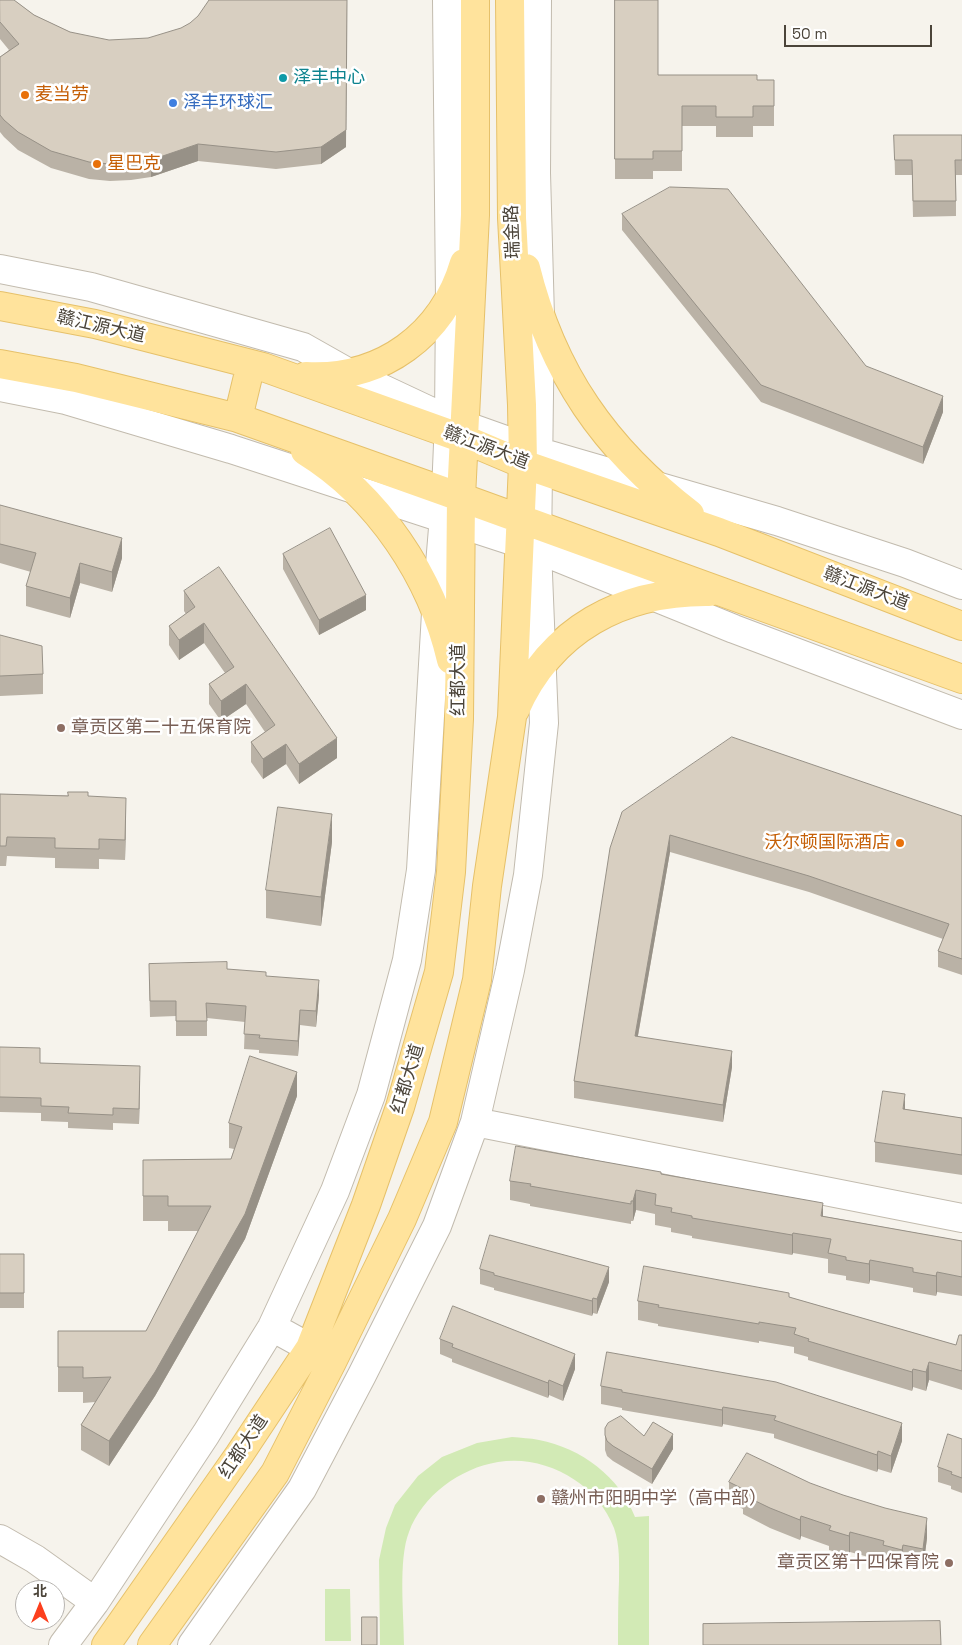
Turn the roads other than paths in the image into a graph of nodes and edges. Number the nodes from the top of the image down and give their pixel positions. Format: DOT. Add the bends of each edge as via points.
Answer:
graph roads {
  1 [pos="447,0"];
  2 [pos="475,0"];
  3 [pos="510,0"];
  4 [pos="537,0"];
  5 [pos="475,215"];
  6 [pos="512,218"];
  7 [pos="0,269"];
  8 [pos="450,299"];
  9 [pos="0,306"];
  10 [pos="540,318"];
  11 [pos="0,364"];
  12 [pos="257,365"];
  13 [pos="349,373"];
  14 [pos="0,387"];
  15 [pos="246,421"];
  16 [pos="457,429"];
  17 [pos="531,458"];
  18 [pos="656,486"];
  19 [pos="353,489"];
  20 [pos="454,494"];
  21 [pos="453,521"];
  22 [pos="718,532"];
  23 [pos="528,534"];
  24 [pos="962,585"];
  25 [pos="656,596"];
  26 [pos="735,596"];
  27 [pos="436,613"];
  28 [pos="962,626"];
  29 [pos="541,666"];
  30 [pos="962,679"];
  31 [pos="962,715"];
  32 [pos="512,717"];
  33 [pos="459,719"];
  34 [pos="475,1122"];
  35 [pos="962,1218"];
  36 [pos="272,1327"];
  37 [pos="321,1355"];
  38 [pos="362,1375"];
  39 [pos="0,1539"];
  40 [pos="95,1602"];
  41 [pos="63,1645"];
  42 [pos="106,1645"];
  43 [pos="152,1645"];
  44 [pos="192,1645"];
  1 -- 8 [label="street"];
  2 -- 5 [label="main road, 瑞金路"];
  3 -- 6 [label="main road, 瑞金路"];
  4 -- 10 [label="street" via="536,173"];
  5 -- 8 [label="main road" via="464,264"];
  5 -- 16 [label="main road, 瑞金路"];
  6 -- 10 [label="main road"];
  6 -- 17 [label="main road, 瑞金路"];
  7 -- 13 [label="street" via="91,288 303,347"];
  8 -- 13 [label="main road" via="424,334 408,347 375,366"];
  8 -- 16 [label="street"];
  9 -- 12 [label="main road, 赣江源大道" via="95,324"];
  10 -- 17 [label="street"];
  10 -- 18 [label="main road" via="574,390 593,418"];
  11 -- 15 [label="main road" via="76,378"];
  12 -- 13 [label="main road" via="300,376"];
  12 -- 15 [label="main road"];
  12 -- 16 [label="main road, 赣江源大道"];
  13 -- 16 [label="street"];
  14 -- 19 [label="street" via="66,400 231,448"];
  15 -- 19 [label="main road" via="282,436 310,453"];
  15 -- 20 [label="main road"];
  16 -- 17 [label="main road, 赣江源大道"];
  16 -- 20 [label="main road, 红都大道"];
  17 -- 18 [label="street"];
  17 -- 22 [label="main road, 赣江源大道"];
  17 -- 23 [label="main road, 红都大道"];
  18 -- 22 [label="main road"];
  18 -- 24 [label="street" via="777,521"];
  19 -- 21 [label="street"];
  19 -- 27 [label="main road" via="402,546 418,572"];
  20 -- 21 [label="main road, 红都大道"];
  20 -- 23 [label="main road"];
  21 -- 23 [label="street"];
  21 -- 27 [label="street"];
  21 -- 33 [label="main road, 红都大道"];
  22 -- 28 [label="main road, 赣江源大道"];
  23 -- 25 [label="street"];
  23 -- 26 [label="main road"];
  23 -- 29 [label="street"];
  23 -- 32 [label="main road, 红都大道"];
  25 -- 26 [label="main road" via="688,592"];
  25 -- 29 [label="main road" via="596,618 560,646"];
  25 -- 31 [label="street"];
  26 -- 30 [label="main road"];
  27 -- 33 [label="main road" via="451,658"];
  27 -- 36 [label="street" via="421,870 408,960 371,1095 335,1191"];
  29 -- 32 [label="main road"];
  29 -- 34 [label="street" via="544,723 528,875"];
  32 -- 37 [label="main road, 红都大道" via="486,886 477,980 443,1122 402,1219"];
  33 -- 37 [label="main road, 红都大道" via="452,872 439,972"];
  34 -- 35 [label="street"];
  34 -- 38 [label="street" via="437,1226"];
  36 -- 37 [label="street"];
  36 -- 40 [label="street"];
  37 -- 38 [label="street"];
  37 -- 42 [label="main road, 红都大道" via="239,1455"];
  37 -- 43 [label="main road, 红都大道" via="275,1473"];
  38 -- 44 [label="street" via="302,1489"];
  39 -- 40 [label="street" via="35,1559"];
  40 -- 41 [label="street"];
}
